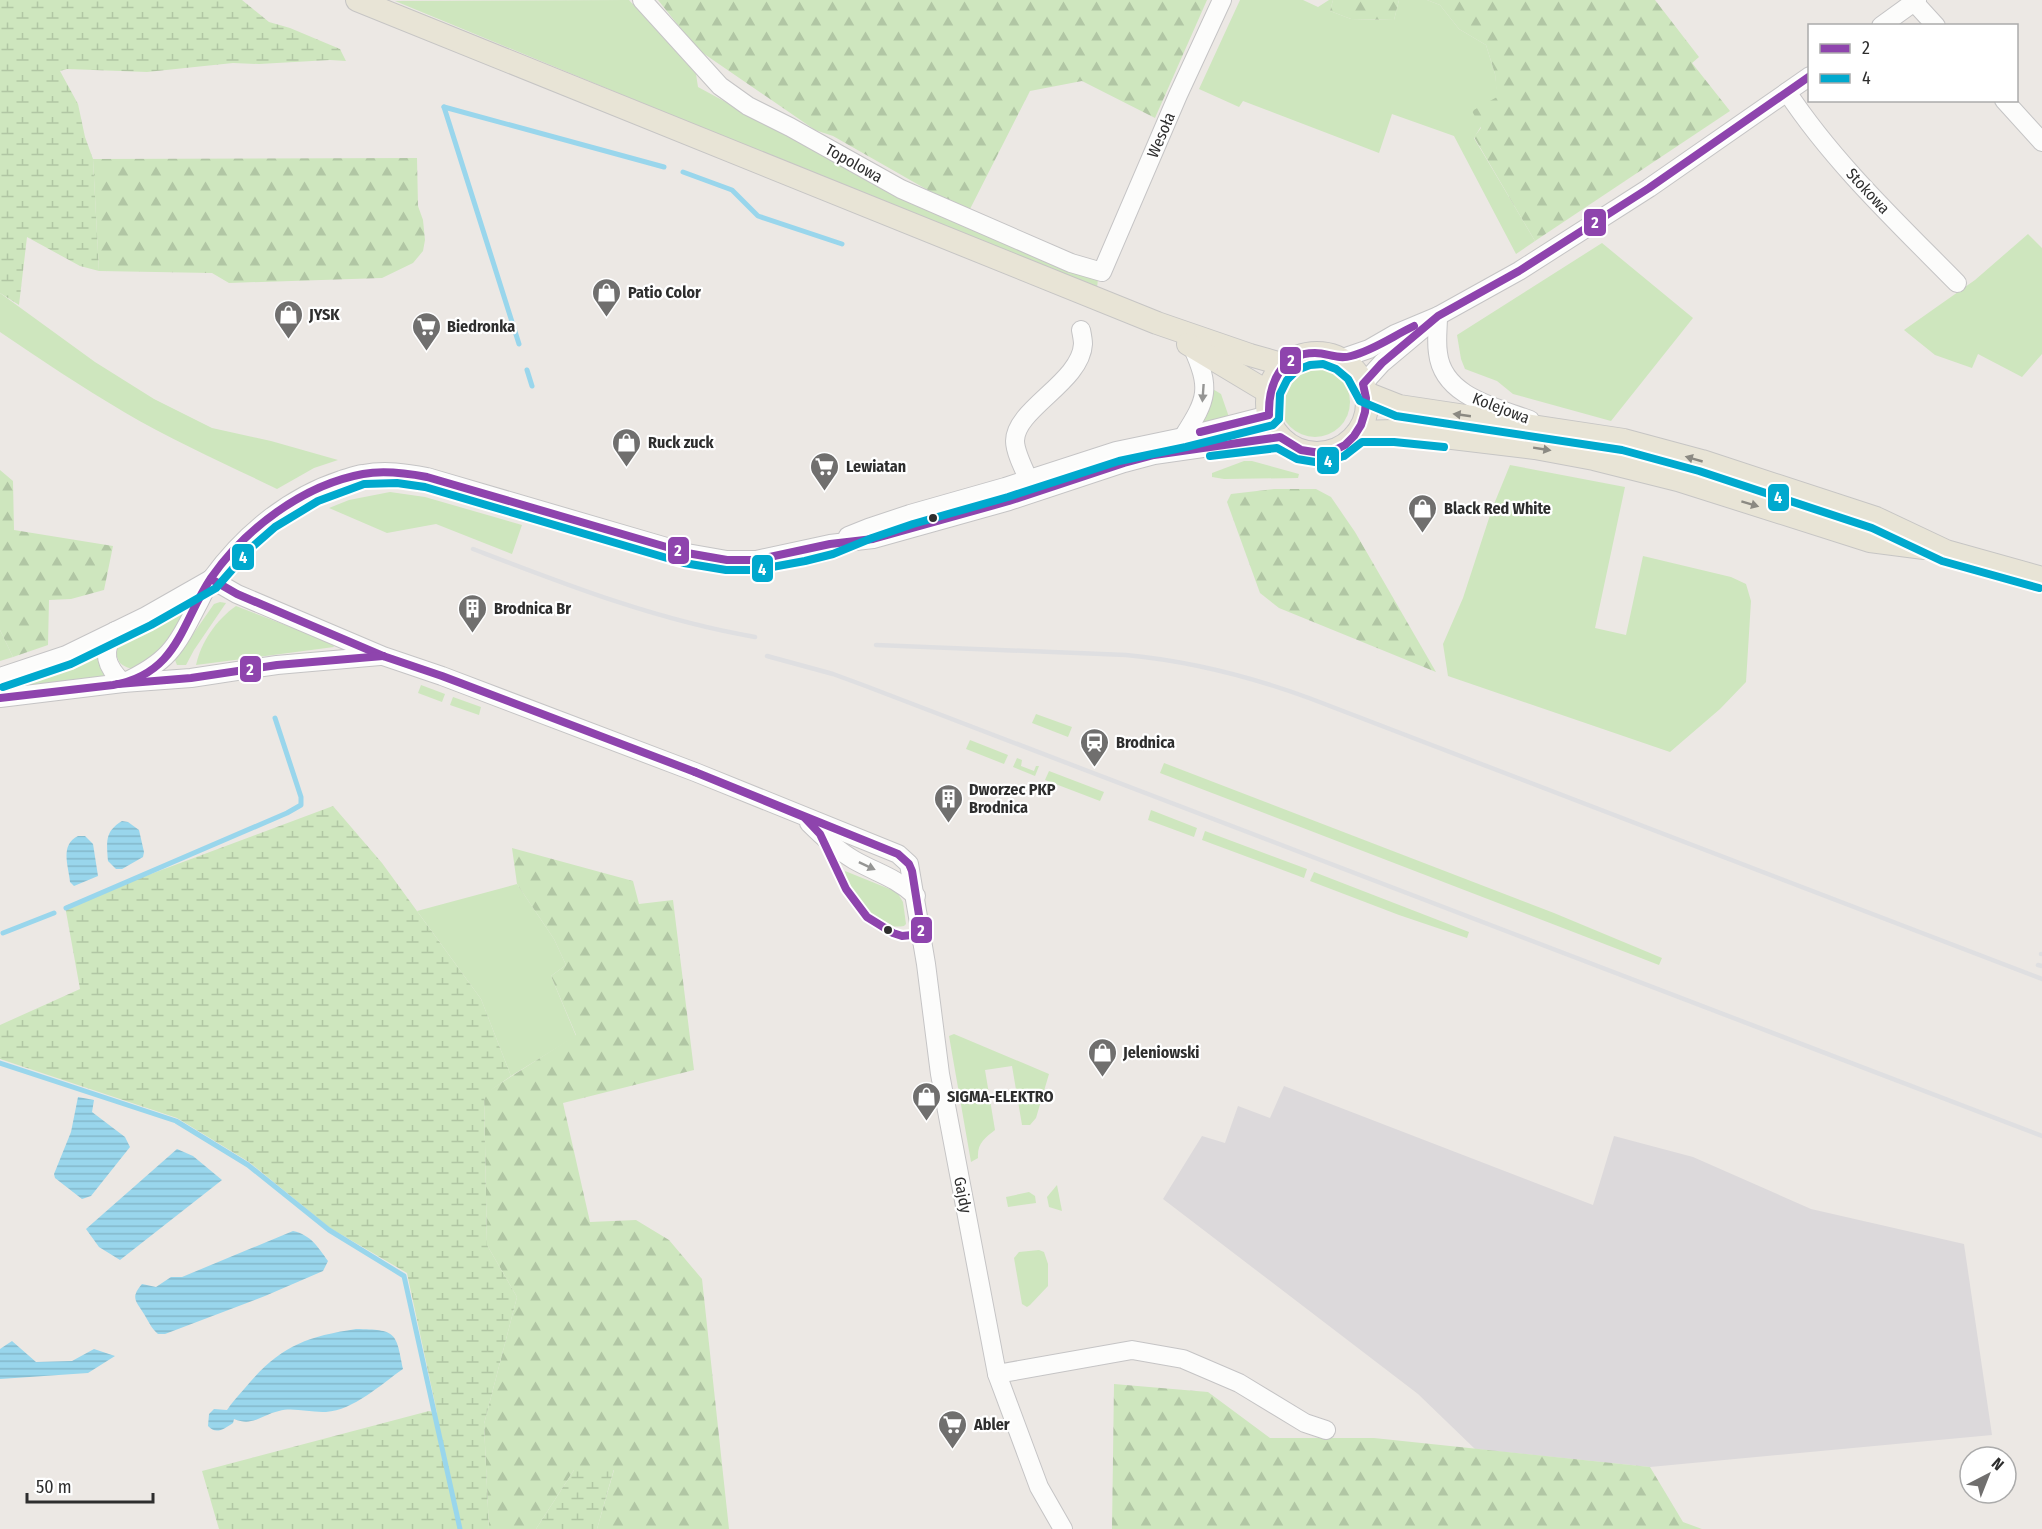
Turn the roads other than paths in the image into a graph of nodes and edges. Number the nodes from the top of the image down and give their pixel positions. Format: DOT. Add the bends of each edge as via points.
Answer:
graph roads {
  1 [pos="357,0"];
  2 [pos="642,0"];
  3 [pos="1222,0"];
  4 [pos="1916,1"];
  5 [pos="1884,24"];
  6 [pos="1934,24"];
  7 [pos="1808,77"];
  8 [pos="1787,92"];
  9 [pos="2006,102"];
  10 [pos="2042,142"];
  11 [pos="1102,272"];
  12 [pos="1957,283"];
  13 [pos="1438,316"];
  14 [pos="1157,323"];
  15 [pos="1081,330"];
  16 [pos="1192,346"];
  17 [pos="1340,358"];
  18 [pos="1285,365"];
  19 [pos="1365,389"];
  20 [pos="1268,392"];
  21 [pos="1269,415"];
  22 [pos="1552,428"];
  23 [pos="1358,432"];
  24 [pos="1183,436"];
  25 [pos="1280,437"];
  26 [pos="1032,486"];
  27 [pos="1946,550"];
  28 [pos="2042,578"];
  29 [pos="211,579"];
  30 [pos="115,631"];
  31 [pos="383,656"];
  32 [pos="0,677"];
  33 [pos="123,683"];
  34 [pos="0,698"];
  35 [pos="997,1374"];
  36 [pos="1326,1430"];
  37 [pos="1055,1526"];
  1 -- 14 [label="main road"];
  2 -- 11 [label="street, Topolowa" via="720,86 748,106 901,189 1071,263"];
  3 -- 11 [label="street, Wesoła"];
  4 -- 5 [label="street"];
  4 -- 6 [label="street"];
  7 -- 8 [label="street"];
  8 -- 12 [label="street, Stokowa" via="1850,173"];
  8 -- 13 [label="street" via="1649,188 1519,271"];
  9 -- 10 [label="street"];
  13 -- 17 [label="street" via="1369,349"];
  13 -- 19 [label="street" via="1382,363"];
  13 -- 22 [label="street, Kolejowa" via="1440,365 1456,388"];
  14 -- 16 [label="main road"];
  14 -- 18 [label="main road"];
  15 -- 26 [label="street" via="1083,345 1078,362 1018,429 1015,441"];
  16 -- 20 [label="main road"];
  16 -- 24 [label="street, one-way" via="1202,369 1204,398"];
  17 -- 18 [label="main road" via="1311,353"];
  17 -- 19 [label="main road" via="1358,374"];
  18 -- 20 [label="main road"];
  22 -- 19 [label="main road, one-way" via="1399,406"];
  19 -- 23 [label="main road" via="1367,407"];
  20 -- 21 [label="main road"];
  21 -- 24 [label="street"];
  21 -- 25 [label="main road"];
  27 -- 22 [label="main road, one-way" via="1876,518 1702,461 1624,440"];
  23 -- 25 [label="main road" via="1342,446 1321,453 1306,452"];
  23 -- 27 [label="main road, one-way" via="1394,431 1594,459 1678,480 1870,541"];
  24 -- 26 [label="street" via="1116,451"];
  25 -- 26 [label="street" via="1154,455"];
  26 -- 29 [label="street" via="912,521 873,539 766,558 727,560 676,550 427,477 398,472 362,474 313,491 276,513 244,541"];
  27 -- 28 [label="main road"];
  29 -- 30 [label="street"];
  29 -- 31 [label="street" via="237,594"];
  29 -- 33 [label="street" via="167,656 150,670"];
  30 -- 32 [label="street" via="66,655"];
  30 -- 33 [label="street" via="109,641 107,661"];
  31 -- 33 [label="street"];
  31 -- 35 [label="street, Gajdy" via="695,772 804,817 838,850 892,878 916,896 940,1074"];
  33 -- 34 [label="street"];
  35 -- 36 [label="street" via="1132,1350 1183,1359 1239,1383 1305,1423"];
  35 -- 37 [label="street, Gajdy"];
}
